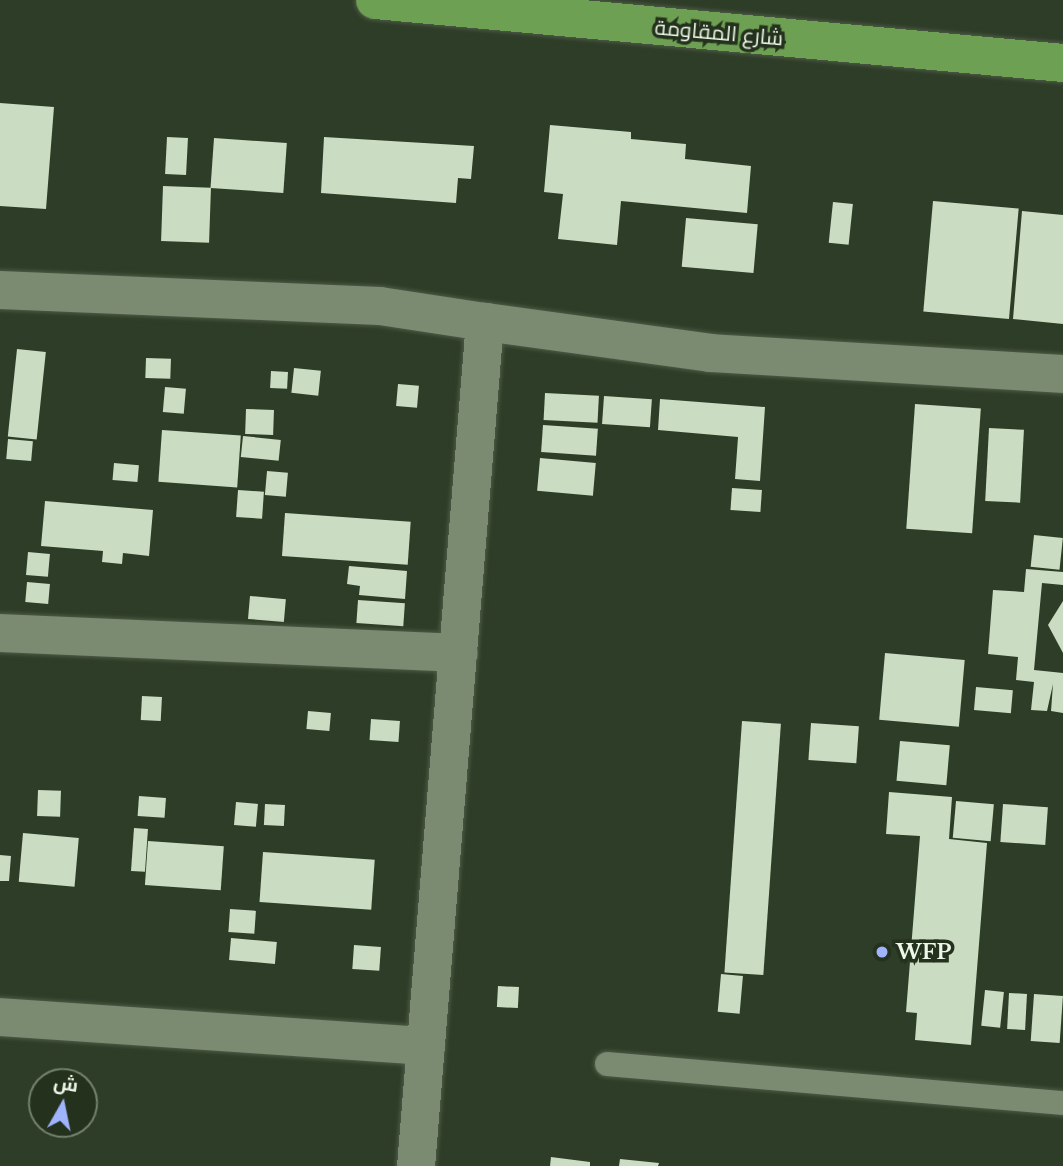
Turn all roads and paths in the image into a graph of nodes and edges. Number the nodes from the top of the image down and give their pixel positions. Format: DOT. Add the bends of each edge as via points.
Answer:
graph roads {
  1 [pos="375,0"];
  2 [pos="1063,63"];
  3 [pos="0,290"];
  4 [pos="485,322"];
  5 [pos="1063,374"];
  6 [pos="0,634"];
  7 [pos="459,653"];
  8 [pos="0,1017"];
  9 [pos="426,1046"];
  10 [pos="607,1064"];
  11 [pos="1063,1103"];
  12 [pos="416,1166"];
  1 -- 2 [label="highway, شارع المقاومة"];
  3 -- 4 [label="street" via="380,306"];
  4 -- 5 [label="street" via="710,353"];
  4 -- 7 [label="street"];
  6 -- 7 [label="street"];
  7 -- 9 [label="street"];
  8 -- 9 [label="street"];
  9 -- 12 [label="street"];
  10 -- 11 [label="lane"];
}
